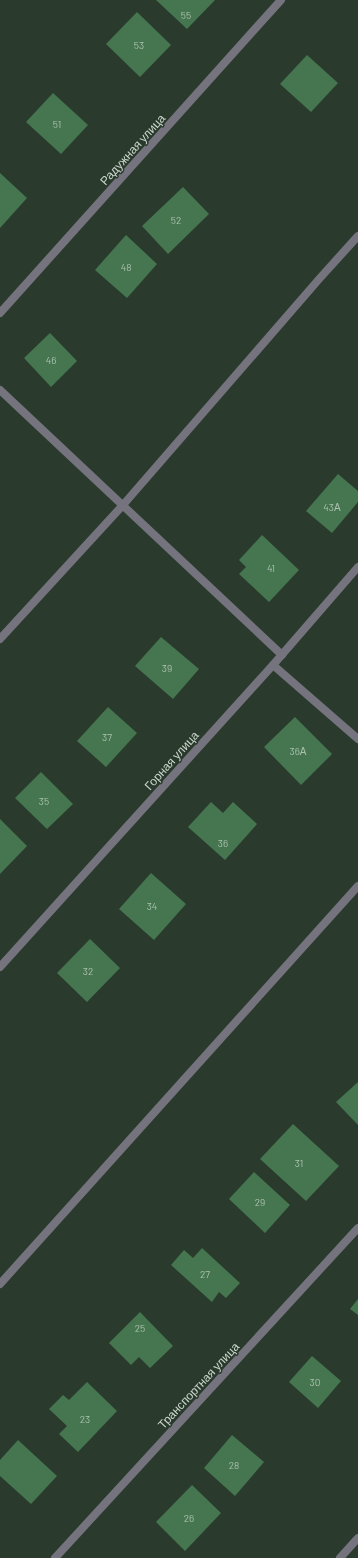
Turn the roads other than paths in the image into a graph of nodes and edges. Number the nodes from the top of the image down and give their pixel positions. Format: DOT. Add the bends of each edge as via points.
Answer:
graph roads {
  1 [pos="282,0"];
  2 [pos="358,236"];
  3 [pos="0,313"];
  4 [pos="0,390"];
  5 [pos="123,505"];
  6 [pos="358,567"];
  7 [pos="0,639"];
  8 [pos="282,655"];
  9 [pos="273,665"];
  10 [pos="358,740"];
  11 [pos="358,886"];
  12 [pos="0,967"];
  13 [pos="358,1228"];
  14 [pos="0,1284"];
  15 [pos="358,1538"];
  16 [pos="55,1558"];
  17 [pos="340,1558"];
  1 -- 3 [label="street, Радужная улица"];
  2 -- 5 [label="street"];
  4 -- 5 [label="street"];
  5 -- 7 [label="street"];
  5 -- 8 [label="street"];
  6 -- 8 [label="street, Горная улица"];
  8 -- 9 [label="street, Горная улица"];
  9 -- 10 [label="street"];
  9 -- 12 [label="street, Горная улица"];
  11 -- 14 [label="street"];
  13 -- 16 [label="street, Транспортная улица"];
  15 -- 17 [label="street"];
}
